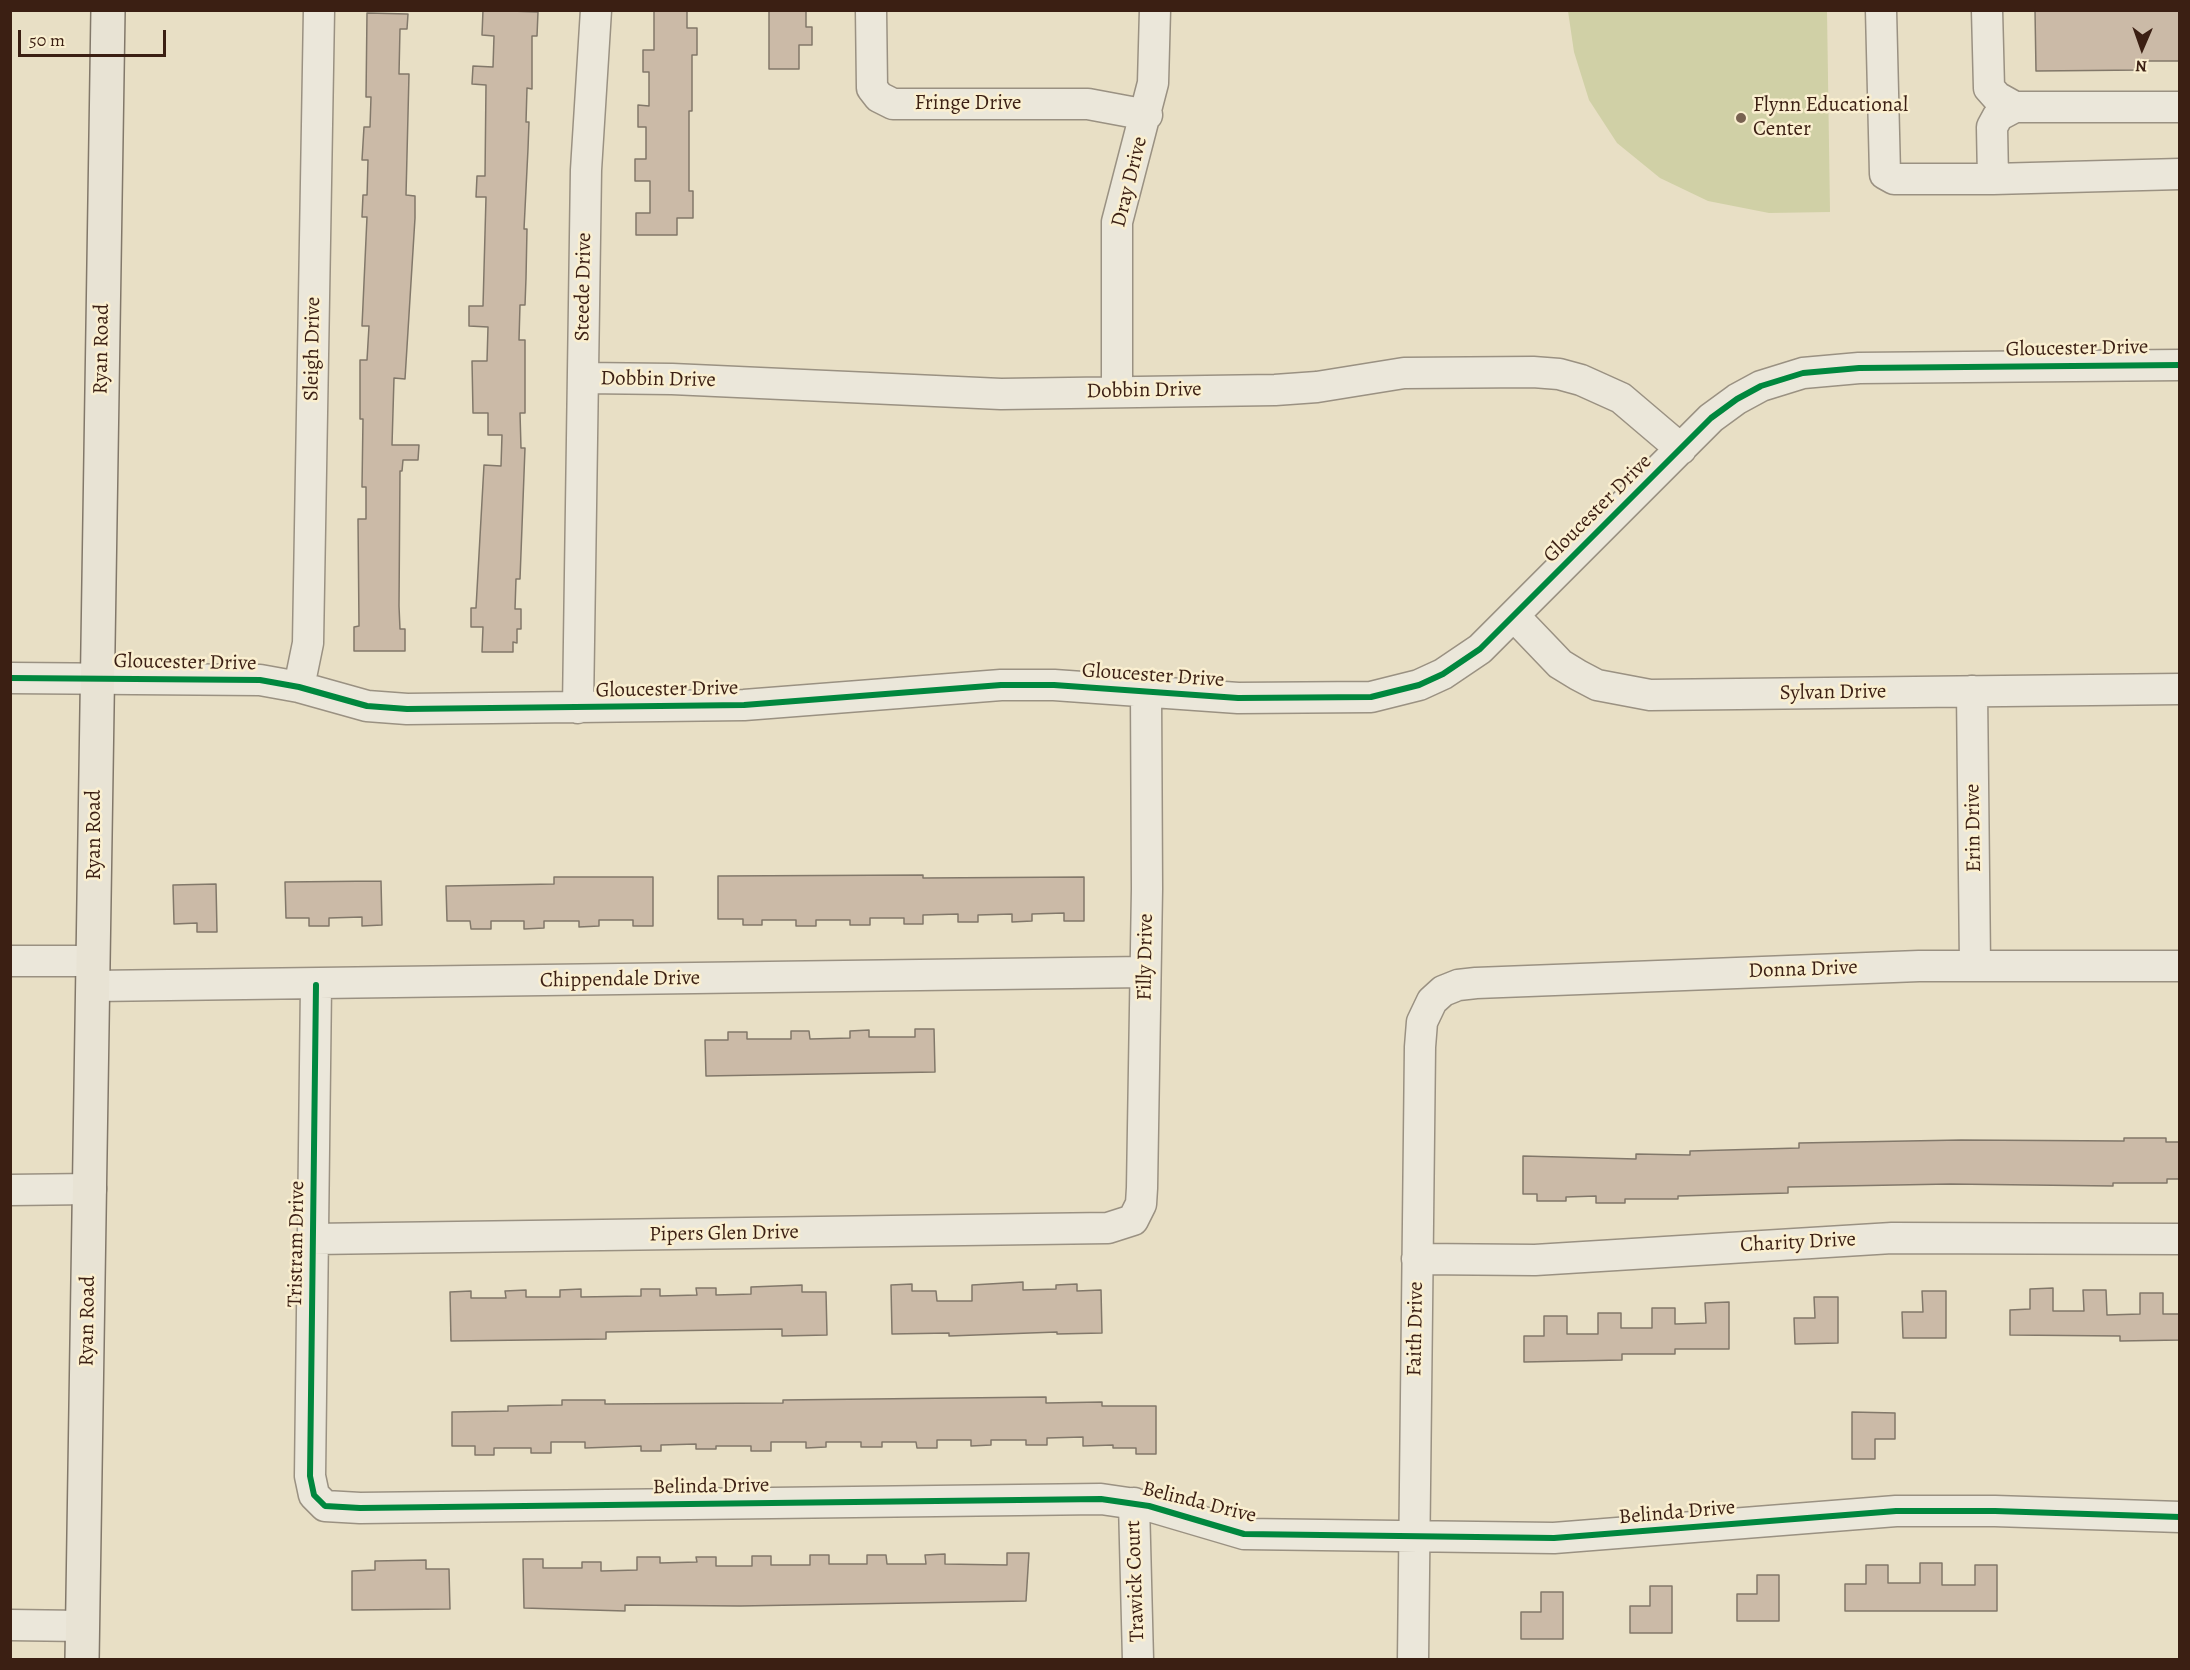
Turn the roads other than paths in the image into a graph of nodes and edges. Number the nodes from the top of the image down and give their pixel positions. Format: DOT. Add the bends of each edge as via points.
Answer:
graph roads {
  1 [pos="108,10"];
  2 [pos="319,10"];
  3 [pos="596,10"];
  4 [pos="871,10"];
  5 [pos="1155,10"];
  6 [pos="1881,10"];
  7 [pos="1987,10"];
  8 [pos="2015,107"];
  9 [pos="2180,107"];
  10 [pos="1147,115"];
  11 [pos="2180,174"];
  12 [pos="1993,179"];
  13 [pos="2180,365"];
  14 [pos="583,378"];
  15 [pos="1117,391"];
  16 [pos="1681,449"];
  17 [pos="1514,616"];
  18 [pos="10,678"];
  19 [pos="96,678"];
  20 [pos="299,687"];
  21 [pos="2180,689"];
  22 [pos="1972,691"];
  23 [pos="1146,692"];
  24 [pos="578,708"];
  25 [pos="10,961"];
  26 [pos="1975,965"];
  27 [pos="2180,966"];
  28 [pos="1145,972"];
  29 [pos="94,973"];
  30 [pos="316,985"];
  31 [pos="1432,1001"];
  32 [pos="91,1189"];
  33 [pos="10,1190"];
  34 [pos="1133,1220"];
  35 [pos="313,1239"];
  36 [pos="2180,1239"];
  37 [pos="1417,1259"];
  38 [pos="318,1502"];
  39 [pos="1134,1503"];
  40 [pos="2180,1518"];
  41 [pos="1414,1537"];
  42 [pos="10,1625"];
  43 [pos="82,1626"];
  44 [pos="82,1659"];
  45 [pos="1138,1659"];
  46 [pos="1413,1659"];
  1 -- 19 [label="main road, Ryan Road"];
  2 -- 20 [label="street, Sleigh Drive" via="308,644"];
  3 -- 14 [label="street, Steede Drive" via="588,117"];
  4 -- 10 [label="street, Fringe Drive" via="872,88 893,104 1088,104"];
  5 -- 10 [label="street, Dray Drive" via="1154,72"];
  6 -- 12 [label="street" via="1885,174 1894,179"];
  7 -- 8 [label="street" via="1989,88"];
  8 -- 9 [label="street"];
  8 -- 12 [label="street" via="1998,116 1992,127"];
  10 -- 15 [label="street, Dray Drive" via="1117,222"];
  11 -- 12 [label="street"];
  13 -- 16 [label="street, Gloucester Drive" via="1859,368 1803,373 1761,386 1737,399"];
  14 -- 15 [label="street, Dobbin Drive" via="1001,394"];
  14 -- 24 [label="street, Steede Drive"];
  15 -- 16 [label="street, Dobbin Drive" via="1296,389 1413,373 1559,374 1621,398"];
  16 -- 17 [label="street, Gloucester Drive"];
  17 -- 22 [label="street, Sylvan Drive" via="1560,664 1597,685 1622,691 1650,695"];
  17 -- 23 [label="street, Gloucester Drive" via="1480,648 1443,674 1397,692 1344,698 1238,698"];
  18 -- 19 [label="street, Gloucester Drive"];
  19 -- 20 [label="street, Gloucester Drive" via="248,679"];
  19 -- 29 [label="main road, Ryan Road"];
  20 -- 24 [label="street, Gloucester Drive" via="389,708"];
  21 -- 22 [label="street, Sylvan Drive"];
  22 -- 26 [label="street, Erin Drive"];
  23 -- 24 [label="street, Gloucester Drive" via="1001,685 744,705"];
  23 -- 28 [label="street, Filly Drive"];
  25 -- 29 [label="street, Chippendale Drive"];
  26 -- 27 [label="street, Donna Drive"];
  26 -- 31 [label="street, Donna Drive" via="1476,983 1443,991"];
  28 -- 30 [label="street, Chippendale Drive"];
  28 -- 34 [label="street, Filly Drive" via="1142,1188 1141,1204"];
  29 -- 30 [label="street, Chippendale Drive"];
  29 -- 32 [label="main road, Ryan Road"];
  30 -- 35 [label="street, Tristram Drive"];
  31 -- 37 [label="street, Faith Drive" via="1422,1022 1420,1047"];
  32 -- 33 [label="street"];
  32 -- 43 [label="main road, Ryan Road"];
  34 -- 35 [label="street, Pipers Glen Drive" via="1108,1228"];
  35 -- 38 [label="street, Tristram Drive" via="310,1476"];
  36 -- 37 [label="street, Charity Drive" via="1893,1238 1535,1260"];
  37 -- 41 [label="street, Faith Drive"];
  38 -- 39 [label="street, Belinda Drive" via="333,1508 1094,1499"];
  39 -- 41 [label="street, Belinda Drive" via="1244,1534"];
  39 -- 45 [label="street, Trawick Court"];
  40 -- 41 [label="street, Belinda Drive" via="1995,1510 1920,1511 1580,1538"];
  41 -- 46 [label="street, Faith Drive"];
  42 -- 43 [label="street"];
  43 -- 44 [label="main road, Ryan Road"];
}
